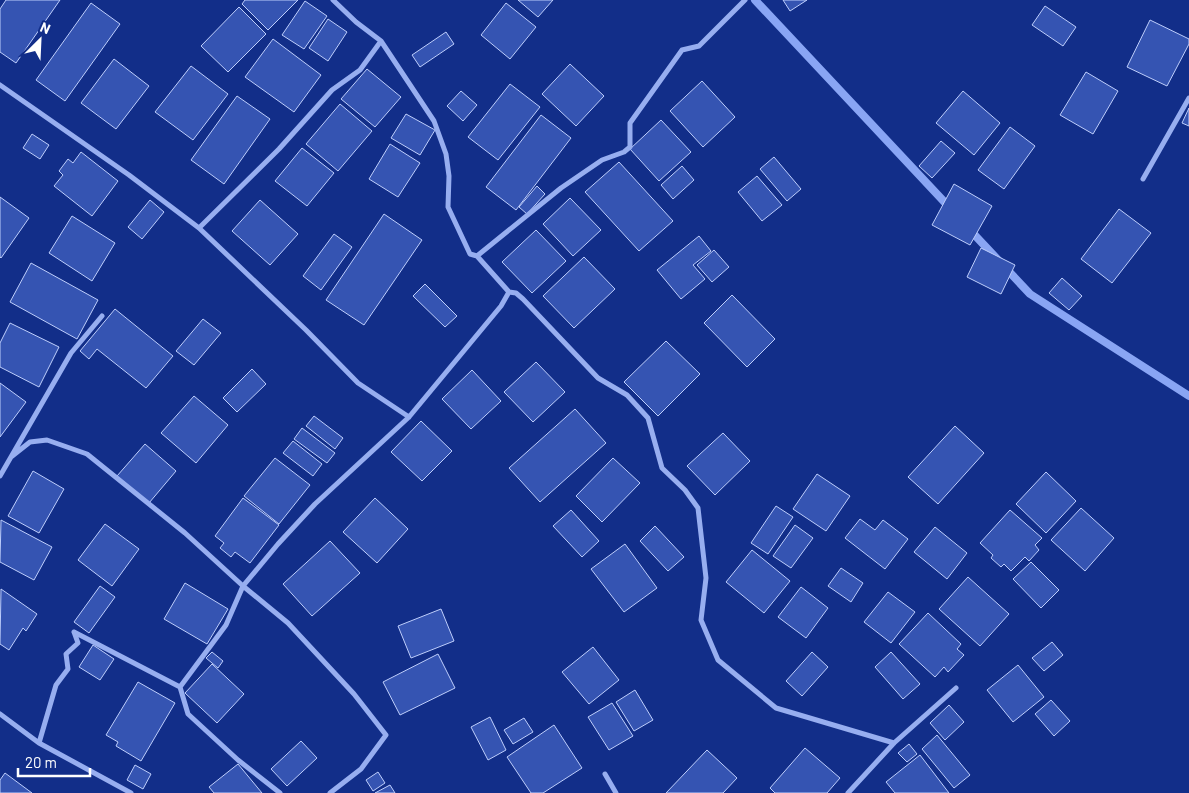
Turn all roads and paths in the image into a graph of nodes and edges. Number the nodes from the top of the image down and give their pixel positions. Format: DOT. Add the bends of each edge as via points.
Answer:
graph roads {
  1 [pos="333,0"];
  2 [pos="745,0"];
  3 [pos="381,40"];
  4 [pos="0,85"];
  5 [pos="1189,98"];
  6 [pos="1143,179"];
  7 [pos="199,228"];
  8 [pos="477,256"];
  9 [pos="509,292"];
  10 [pos="102,316"];
  11 [pos="409,417"];
  12 [pos="11,457"];
  13 [pos="0,476"];
  14 [pos="243,586"];
  15 [pos="180,687"];
  16 [pos="956,688"];
  17 [pos="0,714"];
  18 [pos="40,743"];
  19 [pos="894,743"];
  20 [pos="605,774"];
  21 [pos="131,793"];
  22 [pos="280,793"];
  23 [pos="330,793"];
  24 [pos="616,793"];
  25 [pos="848,793"];
  1 -- 3 [label="street"];
  2 -- 8 [label="street" via="699,46 682,50 630,123 630,147 602,160 561,188"];
  3 -- 7 [label="street" via="360,70 332,90 279,149"];
  3 -- 8 [label="street" via="434,121 446,154 448,207 470,254"];
  4 -- 7 [label="street"];
  5 -- 6 [label="street"];
  7 -- 11 [label="street" via="358,383"];
  8 -- 9 [label="street"];
  9 -- 11 [label="street"];
  9 -- 19 [label="street" via="523,299 598,378 627,395 648,418 662,468 698,508 706,578 701,620 718,660 776,708"];
  10 -- 12 [label="street" via="71,352"];
  11 -- 14 [label="street" via="315,504"];
  12 -- 13 [label="street"];
  12 -- 14 [label="street" via="30,442 47,440 87,454 185,533"];
  14 -- 15 [label="street" via="226,625"];
  14 -- 23 [label="street" via="288,623 354,694 386,735 361,769"];
  15 -- 18 [label="street" via="74,632 78,643 66,654 68,669 56,684"];
  15 -- 22 [label="street" via="188,714"];
  16 -- 19 [label="street"];
  17 -- 18 [label="street"];
  18 -- 21 [label="street"];
  19 -- 25 [label="street"];
  20 -- 24 [label="street"];
}
